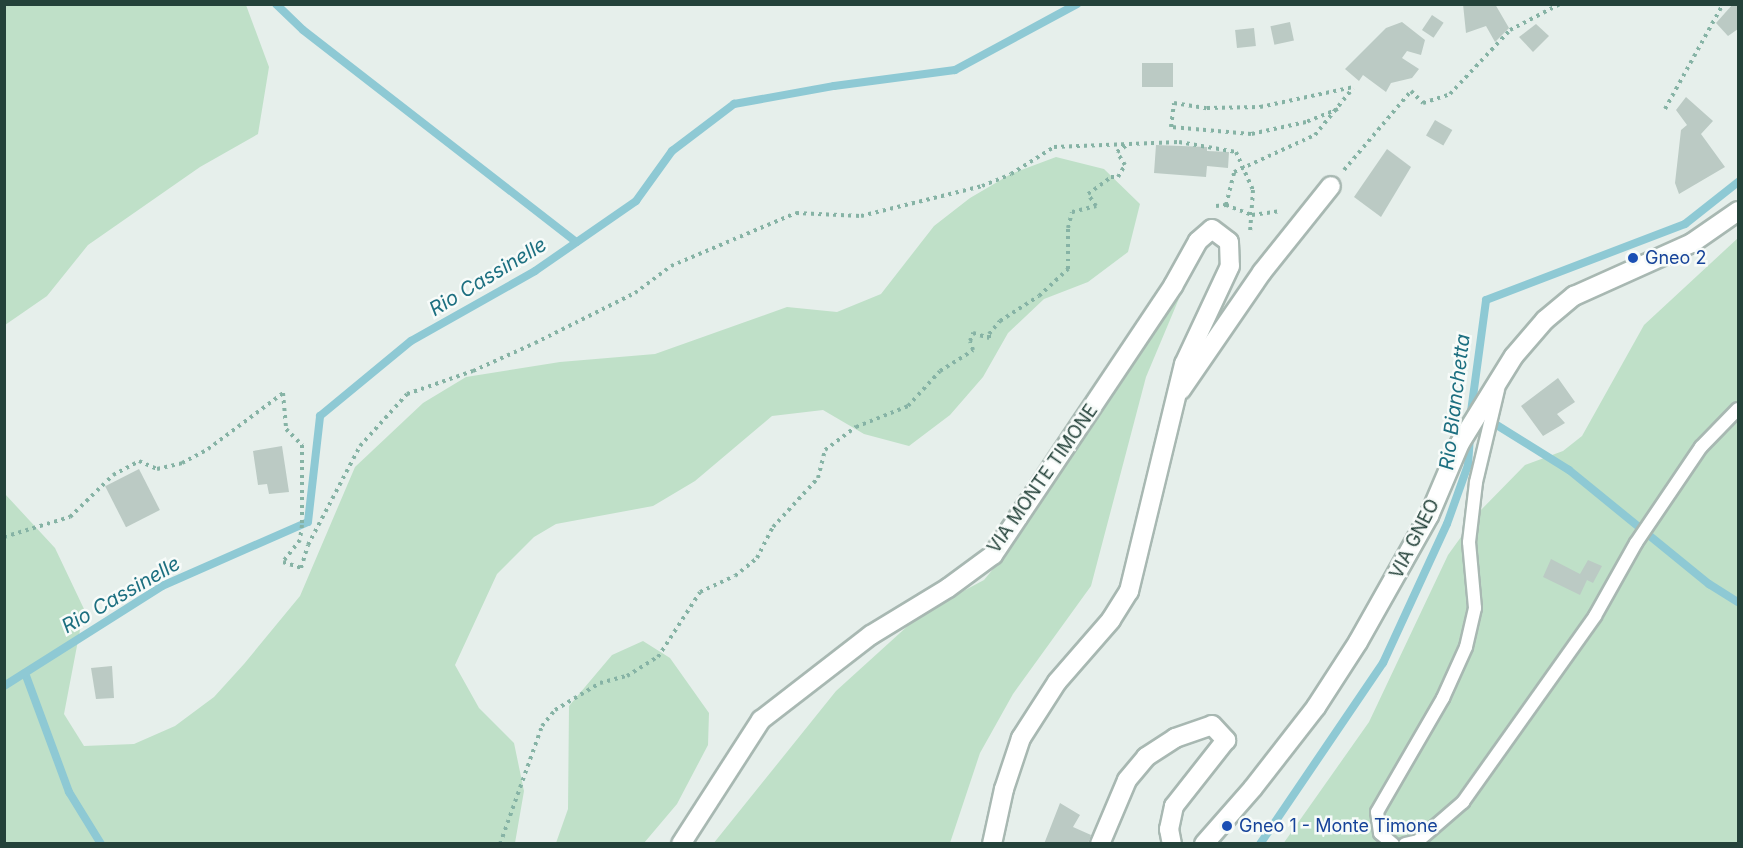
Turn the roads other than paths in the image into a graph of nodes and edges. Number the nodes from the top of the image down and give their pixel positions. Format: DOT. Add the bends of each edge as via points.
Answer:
graph roads {
  1 [pos="1330,186"];
  2 [pos="1738,211"];
  3 [pos="1498,384"];
  4 [pos="1179,392"];
  5 [pos="1738,409"];
  6 [pos="681,843"];
  7 [pos="992,843"];
  8 [pos="1100,843"];
  9 [pos="1172,843"];
  10 [pos="1204,843"];
  11 [pos="1393,843"];
  12 [pos="1405,843"];
  1 -- 4 [label="street, VIA MONTE TIMONE" via="1262,272"];
  2 -- 3 [label="street, VIA GNEO" via="1692,243 1574,296 1545,320"];
  3 -- 10 [label="street, VIA GNEO" via="1460,443 1429,516 1358,642 1302,725"];
  3 -- 11 [label="lane" via="1476,482 1469,542 1474,608 1466,647 1443,698 1377,812 1380,833"];
  4 -- 6 [label="street, VIA MONTE TIMONE" via="1184,364 1230,266 1229,242 1212,229 1198,241 1173,286 993,555 871,635 761,720"];
  4 -- 7 [label="street, VIA MONTE TIMONE" via="1129,591 1111,620 1057,682 1021,738"];
  5 -- 12 [label="lane" via="1701,447 1636,543 1595,616 1463,802 1418,841"];
  8 -- 9 [label="street" via="1127,780 1146,757 1175,738 1212,725 1226,740 1174,806 1169,829"];
}
